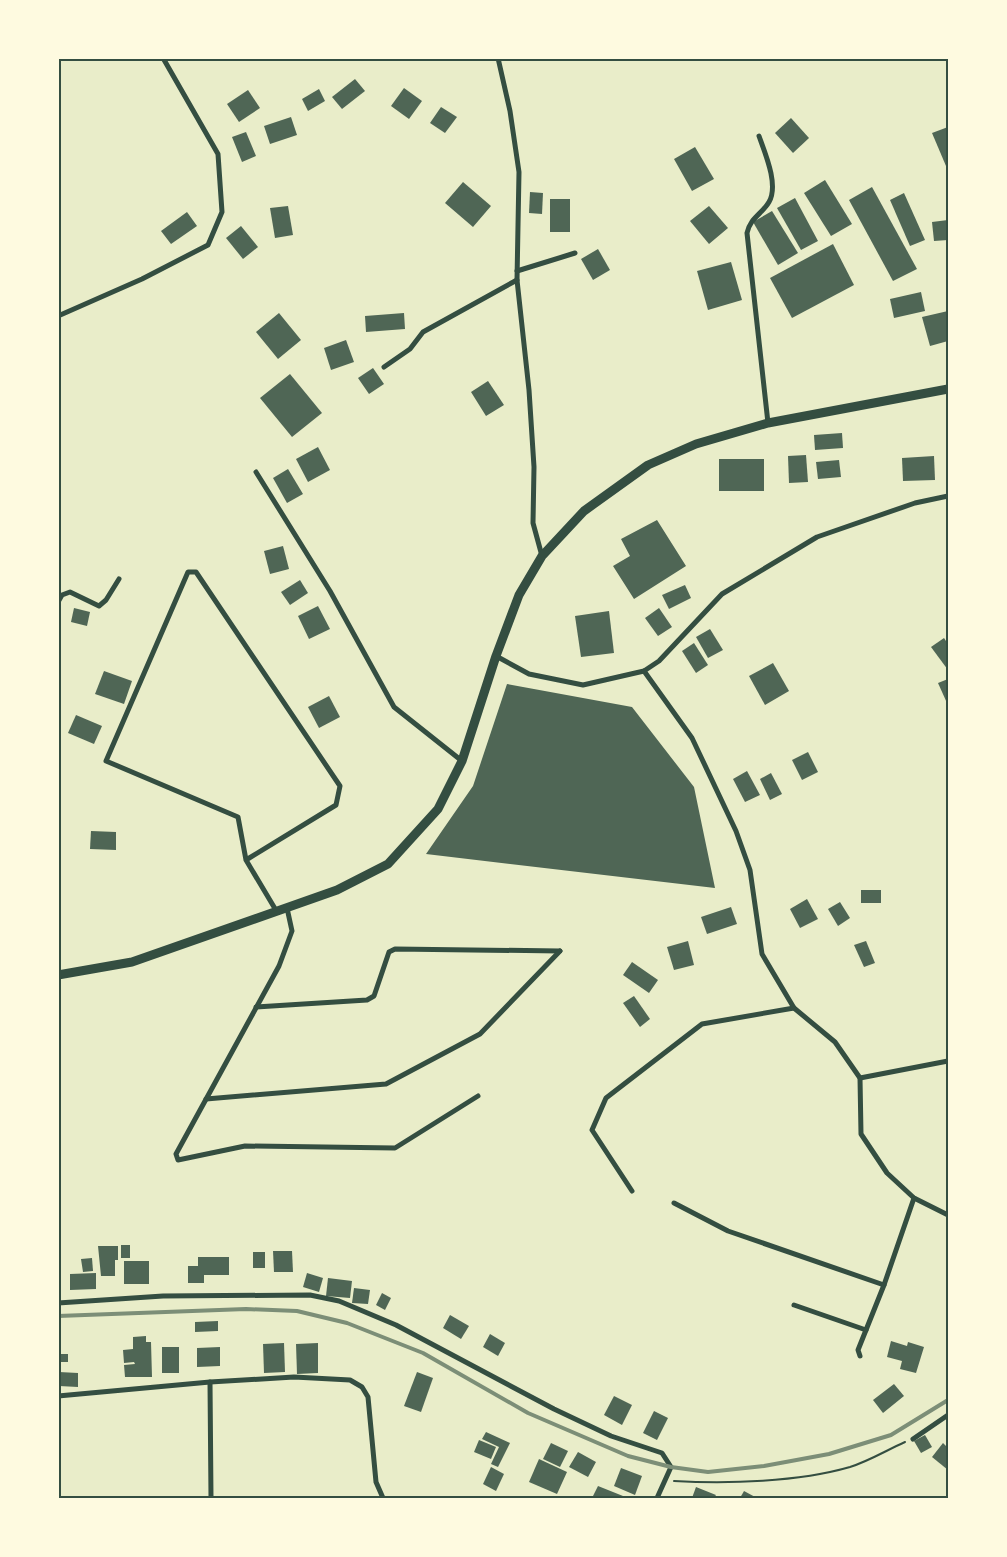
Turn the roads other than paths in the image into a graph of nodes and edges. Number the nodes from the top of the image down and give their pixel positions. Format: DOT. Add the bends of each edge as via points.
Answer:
graph roads {
  1 [pos="163,58"];
  2 [pos="498,58"];
  3 [pos="759,136"];
  4 [pos="575,254"];
  5 [pos="518,270"];
  6 [pos="517,280"];
  7 [pos="58,316"];
  8 [pos="384,367"];
  9 [pos="948,389"];
  10 [pos="768,423"];
  11 [pos="256,472"];
  12 [pos="948,496"];
  13 [pos="542,556"];
  14 [pos="119,579"];
  15 [pos="58,602"];
  16 [pos="496,656"];
  17 [pos="644,671"];
  18 [pos="462,761"];
  19 [pos="246,860"];
  20 [pos="287,908"];
  21 [pos="277,912"];
  22 [pos="58,975"];
  23 [pos="256,1007"];
  24 [pos="794,1008"];
  25 [pos="948,1060"];
  26 [pos="860,1078"];
  27 [pos="478,1096"];
  28 [pos="206,1099"];
  29 [pos="632,1191"];
  30 [pos="914,1198"];
  31 [pos="674,1203"];
  32 [pos="948,1215"];
  33 [pos="884,1285"];
  34 [pos="58,1304"];
  35 [pos="794,1305"];
  36 [pos="866,1330"];
  37 [pos="860,1356"];
  38 [pos="210,1382"];
  39 [pos="58,1396"];
  40 [pos="948,1415"];
  41 [pos="913,1439"];
  42 [pos="211,1498"];
  43 [pos="383,1498"];
  44 [pos="657,1498"];
  1 -- 7 [label="street" via="218,154 222,212 208,245"];
  2 -- 5 [label="street" via="519,172"];
  3 -- 10 [label="street" via="771,169 772,192 747,233"];
  4 -- 5 [label="street"];
  5 -- 6 [label="street"];
  6 -- 8 [label="street" via="423,332 410,348"];
  6 -- 13 [label="street" via="530,390 533,523"];
  9 -- 10 [label="highway"];
  10 -- 13 [label="highway" via="696,444 648,465 584,511"];
  11 -- 18 [label="street" via="330,591 394,707"];
  12 -- 17 [label="street" via="915,503 817,537 722,594"];
  13 -- 16 [label="highway" via="519,595"];
  14 -- 15 [label="street" via="99,606 70,592"];
  16 -- 17 [label="street" via="529,674 583,685"];
  16 -- 18 [label="highway"];
  17 -- 24 [label="street" via="692,738 736,831 750,870 762,954"];
  18 -- 20 [label="highway" via="438,809 387,864 337,890"];
  19 -- 19 [label="street" via="336,805 340,786 196,572 188,572 106,761 238,817"];
  19 -- 21 [label="street"];
  20 -- 21 [label="highway"];
  20 -- 23 [label="street" via="292,931 279,966"];
  21 -- 22 [label="highway" via="132,962"];
  23 -- 28 [label="street"];
  23 -- 28 [label="street" via="367,1000 374,996 389,952 395,949 560,951 480,1034 386,1084"];
  24 -- 26 [label="street" via="836,1042"];
  24 -- 29 [label="street" via="702,1024 606,1098 592,1130"];
  25 -- 26 [label="street"];
  26 -- 30 [label="street" via="861,1134 887,1173"];
  27 -- 28 [label="street" via="395,1148 245,1146 178,1160 176,1154"];
  30 -- 32 [label="street"];
  30 -- 33 [label="street"];
  31 -- 33 [label="street" via="728,1231"];
  33 -- 36 [label="street"];
  34 -- 44 [label="street" via="163,1296 310,1295 339,1301 396,1325 611,1436 662,1453 671,1467"];
  35 -- 36 [label="street"];
  36 -- 37 [label="street" via="858,1350"];
  38 -- 39 [label="street"];
  38 -- 42 [label="street"];
  38 -- 43 [label="street" via="294,1377 350,1380 362,1387 368,1397 376,1482"];
  40 -- 41 [label="street"];
}
